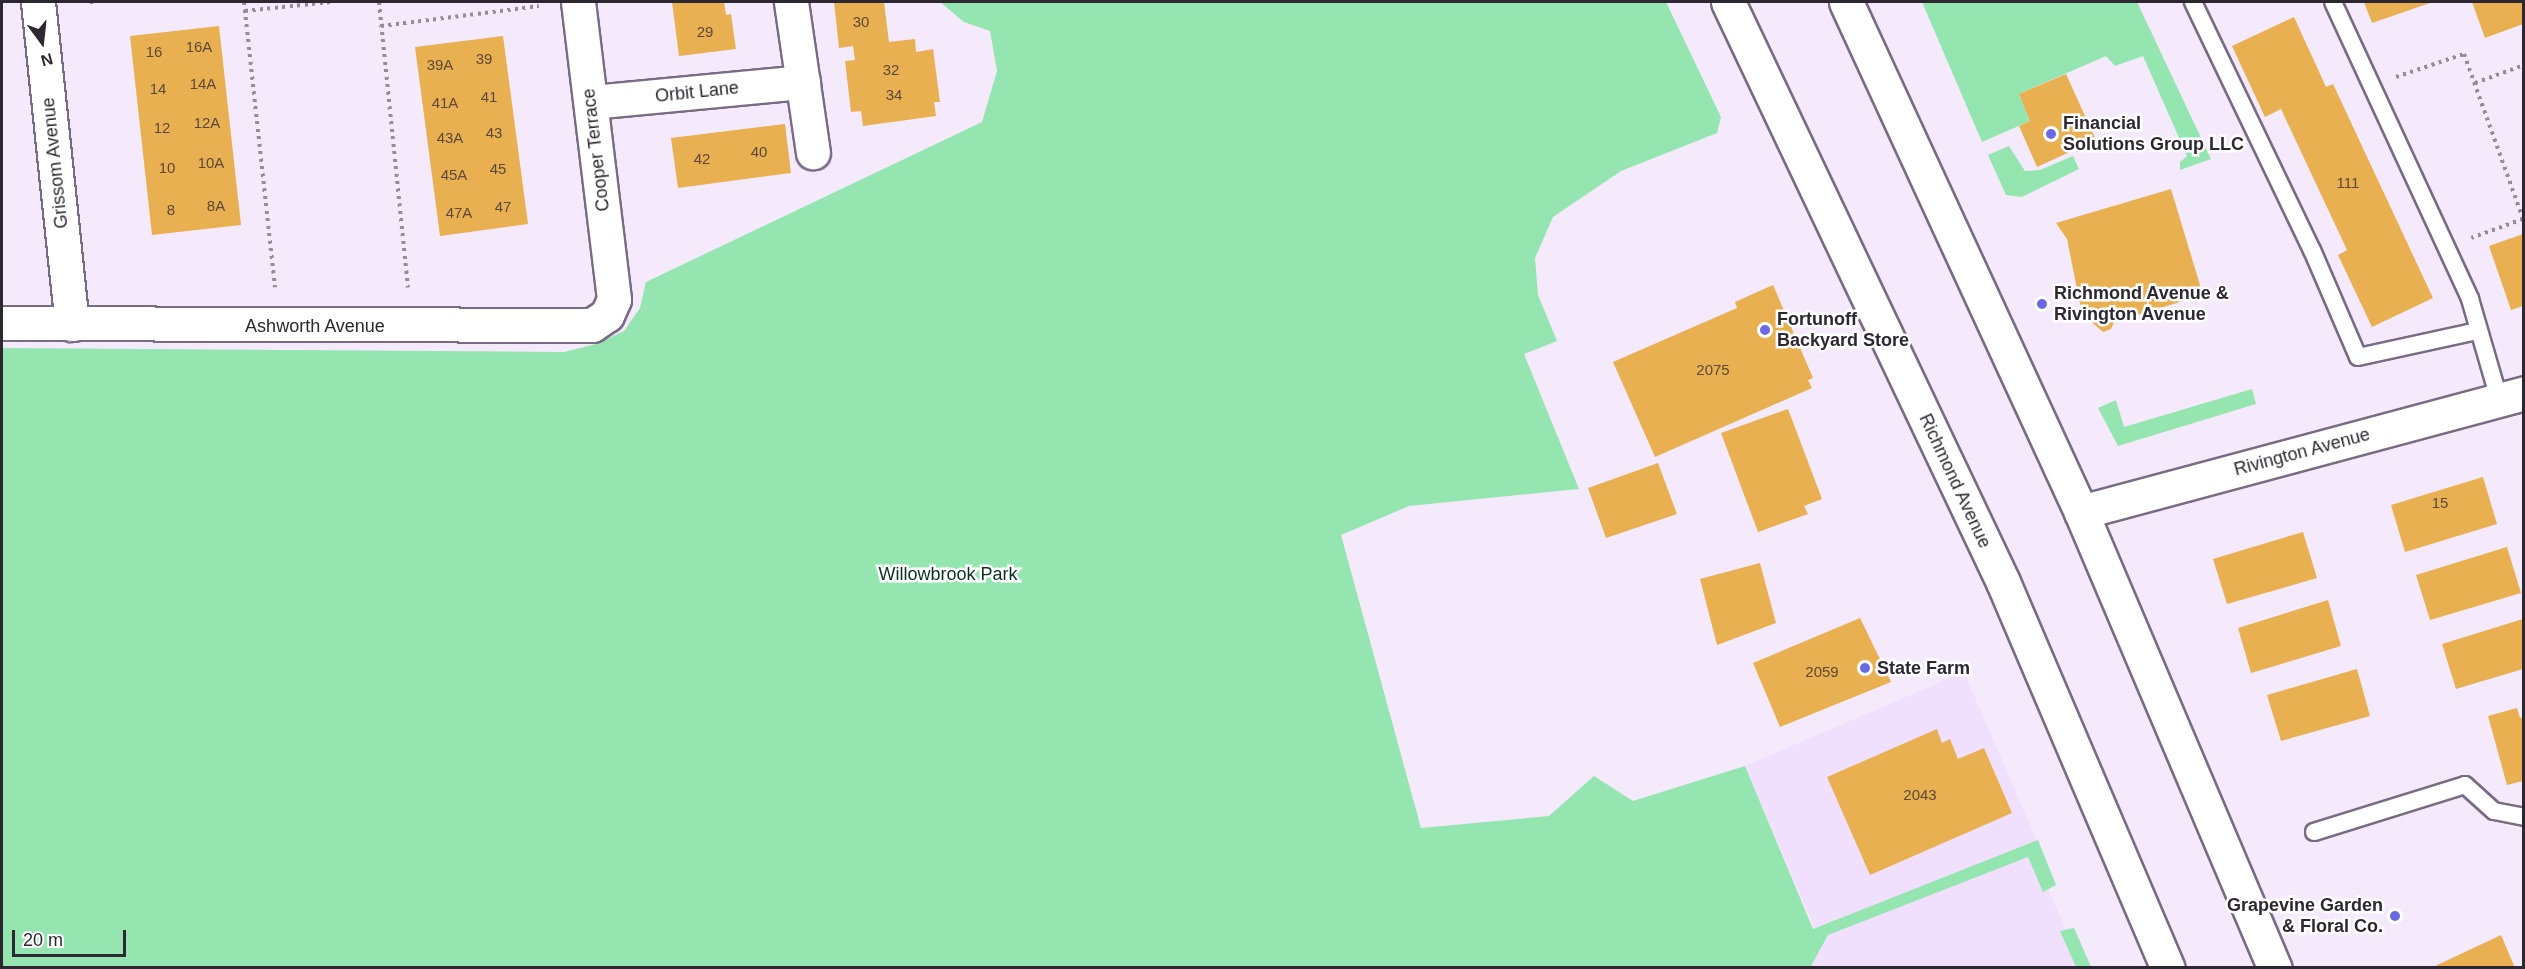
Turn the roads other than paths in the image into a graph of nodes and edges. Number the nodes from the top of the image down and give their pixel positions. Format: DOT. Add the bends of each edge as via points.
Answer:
graph roads {
  1 [pos="38,2"];
  2 [pos="578,2"];
  3 [pos="791,2"];
  4 [pos="1728,2"];
  5 [pos="1846,2"];
  6 [pos="2193,2"];
  7 [pos="2333,2"];
  8 [pos="803,82"];
  9 [pos="591,102"];
  10 [pos="813,152"];
  11 [pos="614,299"];
  12 [pos="2,323"];
  13 [pos="72,324"];
  14 [pos="2477,332"];
  15 [pos="2515,401"];
  16 [pos="2081,512"];
  17 [pos="2523,817"];
  18 [pos="2314,832"];
  19 [pos="2169,968"];
  20 [pos="2275,968"];
  1 -- 13 [label="main road, Grissom Avenue"];
  2 -- 9 [label="main road, Cooper Terrace"];
  3 -- 8 [label="main road"];
  4 -- 19 [label="main road, Richmond Avenue" via="2003,582"];
  5 -- 16 [label="main road"];
  6 -- 14 [label="lane" via="2312,250 2358,357"];
  7 -- 14 [label="lane" via="2470,299"];
  8 -- 9 [label="main road, Orbit Lane"];
  8 -- 10 [label="main road"];
  9 -- 11 [label="main road, Cooper Terrace"];
  11 -- 13 [label="main road, Ashworth Avenue" via="607,315 592,325"];
  12 -- 13 [label="main road, Ashworth Avenue"];
  14 -- 15 [label="lane"];
  15 -- 16 [label="main road, Rivington Avenue"];
  16 -- 20 [label="main road"];
  17 -- 18 [label="lane" via="2494,811 2465,785"];
}
